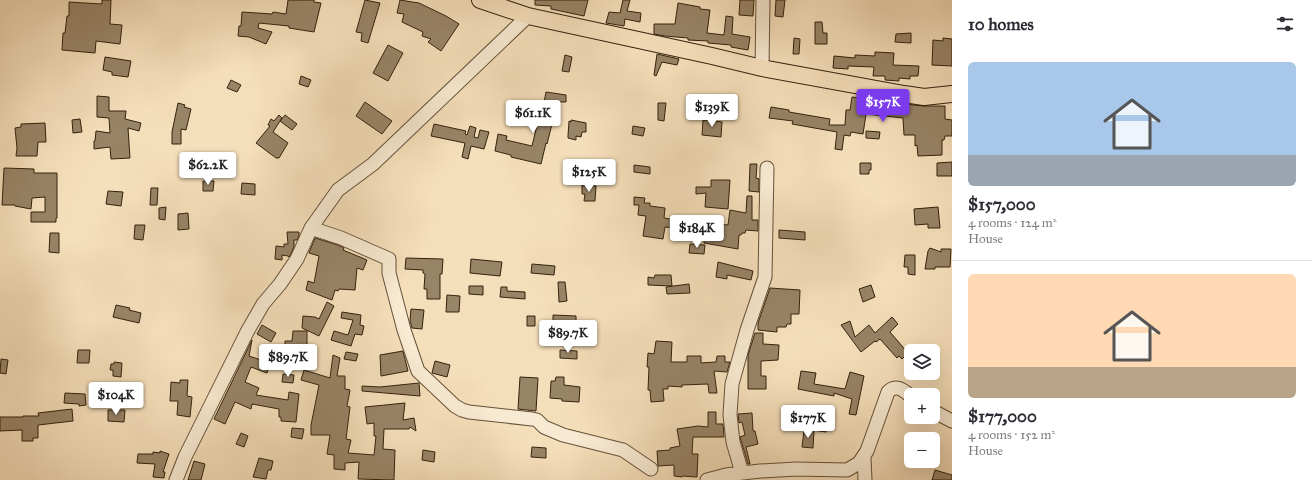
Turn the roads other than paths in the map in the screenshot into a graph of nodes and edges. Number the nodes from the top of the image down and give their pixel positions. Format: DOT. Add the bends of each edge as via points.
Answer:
graph roads {
  1 [pos="480,0"];
  2 [pos="763,0"];
  3 [pos="528,16"];
  4 [pos="762,68"];
  5 [pos="952,94"];
  6 [pos="767,168"];
  7 [pos="311,228"];
  8 [pos="904,392"];
  9 [pos="940,415"];
  10 [pos="952,421"];
  11 [pos="864,458"];
  12 [pos="651,469"];
  13 [pos="847,470"];
  14 [pos="742,473"];
  15 [pos="176,480"];
  16 [pos="707,480"];
  17 [pos="865,480"];
  1 -- 3 [label="main road"];
  2 -- 4 [label="street"];
  3 -- 4 [label="main road"];
  3 -- 7 [label="street" via="373,164 338,190"];
  4 -- 5 [label="main road" via="924,97"];
  6 -- 14 [label="street" via="765,277 732,384 730,415 733,442"];
  7 -- 12 [label="street" via="389,259 389,273 418,371 455,406 469,412 537,420 544,427 563,435 623,450"];
  7 -- 15 [label="street" via="297,259 263,304 247,332"];
  8 -- 11 [label="street" via="897,388 888,392"];
  9 -- 10 [label="street"];
  11 -- 13 [label="street"];
  11 -- 17 [label="street"];
  13 -- 14 [label="street" via="796,469"];
  13 -- 17 [label="street"];
  14 -- 16 [label="street"];
}
